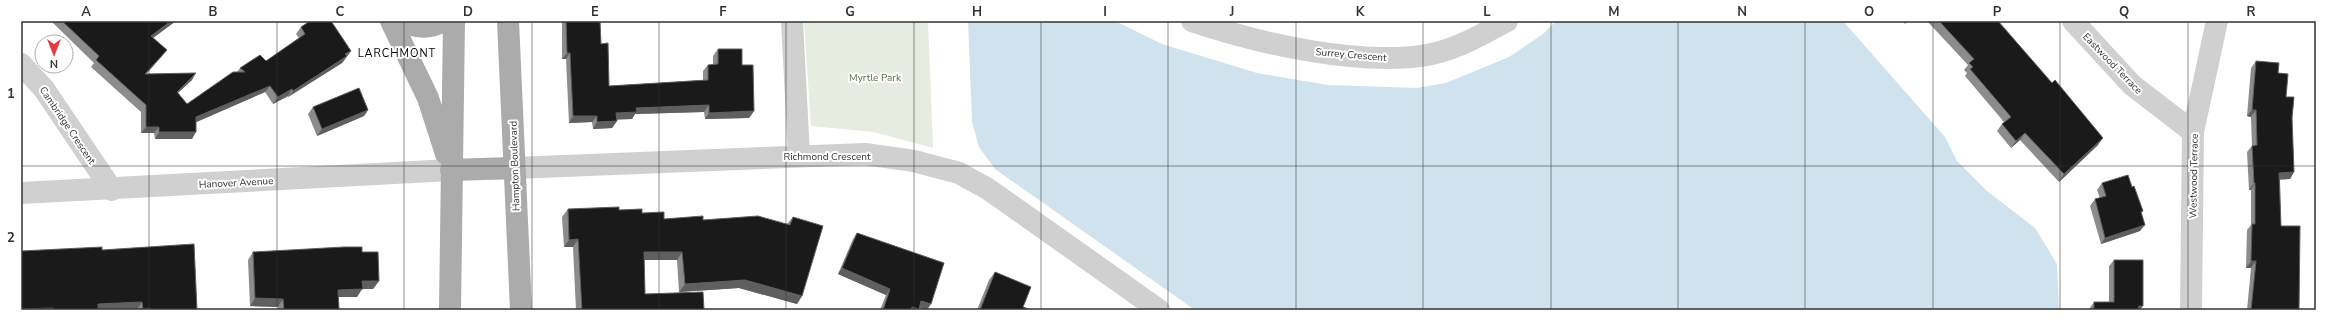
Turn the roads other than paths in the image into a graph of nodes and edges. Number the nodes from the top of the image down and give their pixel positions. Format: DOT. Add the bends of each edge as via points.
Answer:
graph roads {
  1 [pos="391,21"];
  2 [pos="400,21"];
  3 [pos="443,21"];
  4 [pos="454,21"];
  5 [pos="508,21"];
  6 [pos="792,21"];
  7 [pos="1192,21"];
  8 [pos="1507,21"];
  9 [pos="2073,21"];
  10 [pos="2217,21"];
  11 [pos="21,64"];
  12 [pos="2193,132"];
  13 [pos="799,156"];
  14 [pos="514,168"];
  15 [pos="451,170"];
  16 [pos="112,190"];
  17 [pos="21,193"];
  18 [pos="450,310"];
  19 [pos="520,310"];
  20 [pos="1159,310"];
  21 [pos="2191,310"];
  1 -- 15 [label="main road" via="428,98"];
  2 -- 3 [label="main road" via="426,28"];
  4 -- 15 [label="main road"];
  5 -- 14 [label="main road, Hampton Boulevard"];
  6 -- 13 [label="street"];
  7 -- 8 [label="street, Surrey Crescent" via="1224,32 1287,47 1343,55 1394,57 1432,54 1469,42"];
  9 -- 12 [label="street, Eastwood Terrace" via="2132,85"];
  10 -- 12 [label="street, Westwood Terrace"];
  11 -- 16 [label="street, Cambridge Crescent" via="44,89"];
  12 -- 21 [label="street, Westwood Terrace"];
  13 -- 14 [label="street, Richmond Crescent"];
  13 -- 20 [label="street, Richmond Crescent" via="865,154 914,161 959,173 988,189"];
  14 -- 15 [label="main road, Richmond Crescent"];
  14 -- 19 [label="main road, Hampton Boulevard"];
  15 -- 16 [label="street, Hanover Avenue"];
  15 -- 18 [label="main road"];
  16 -- 17 [label="street, Hanover Avenue"];
}
